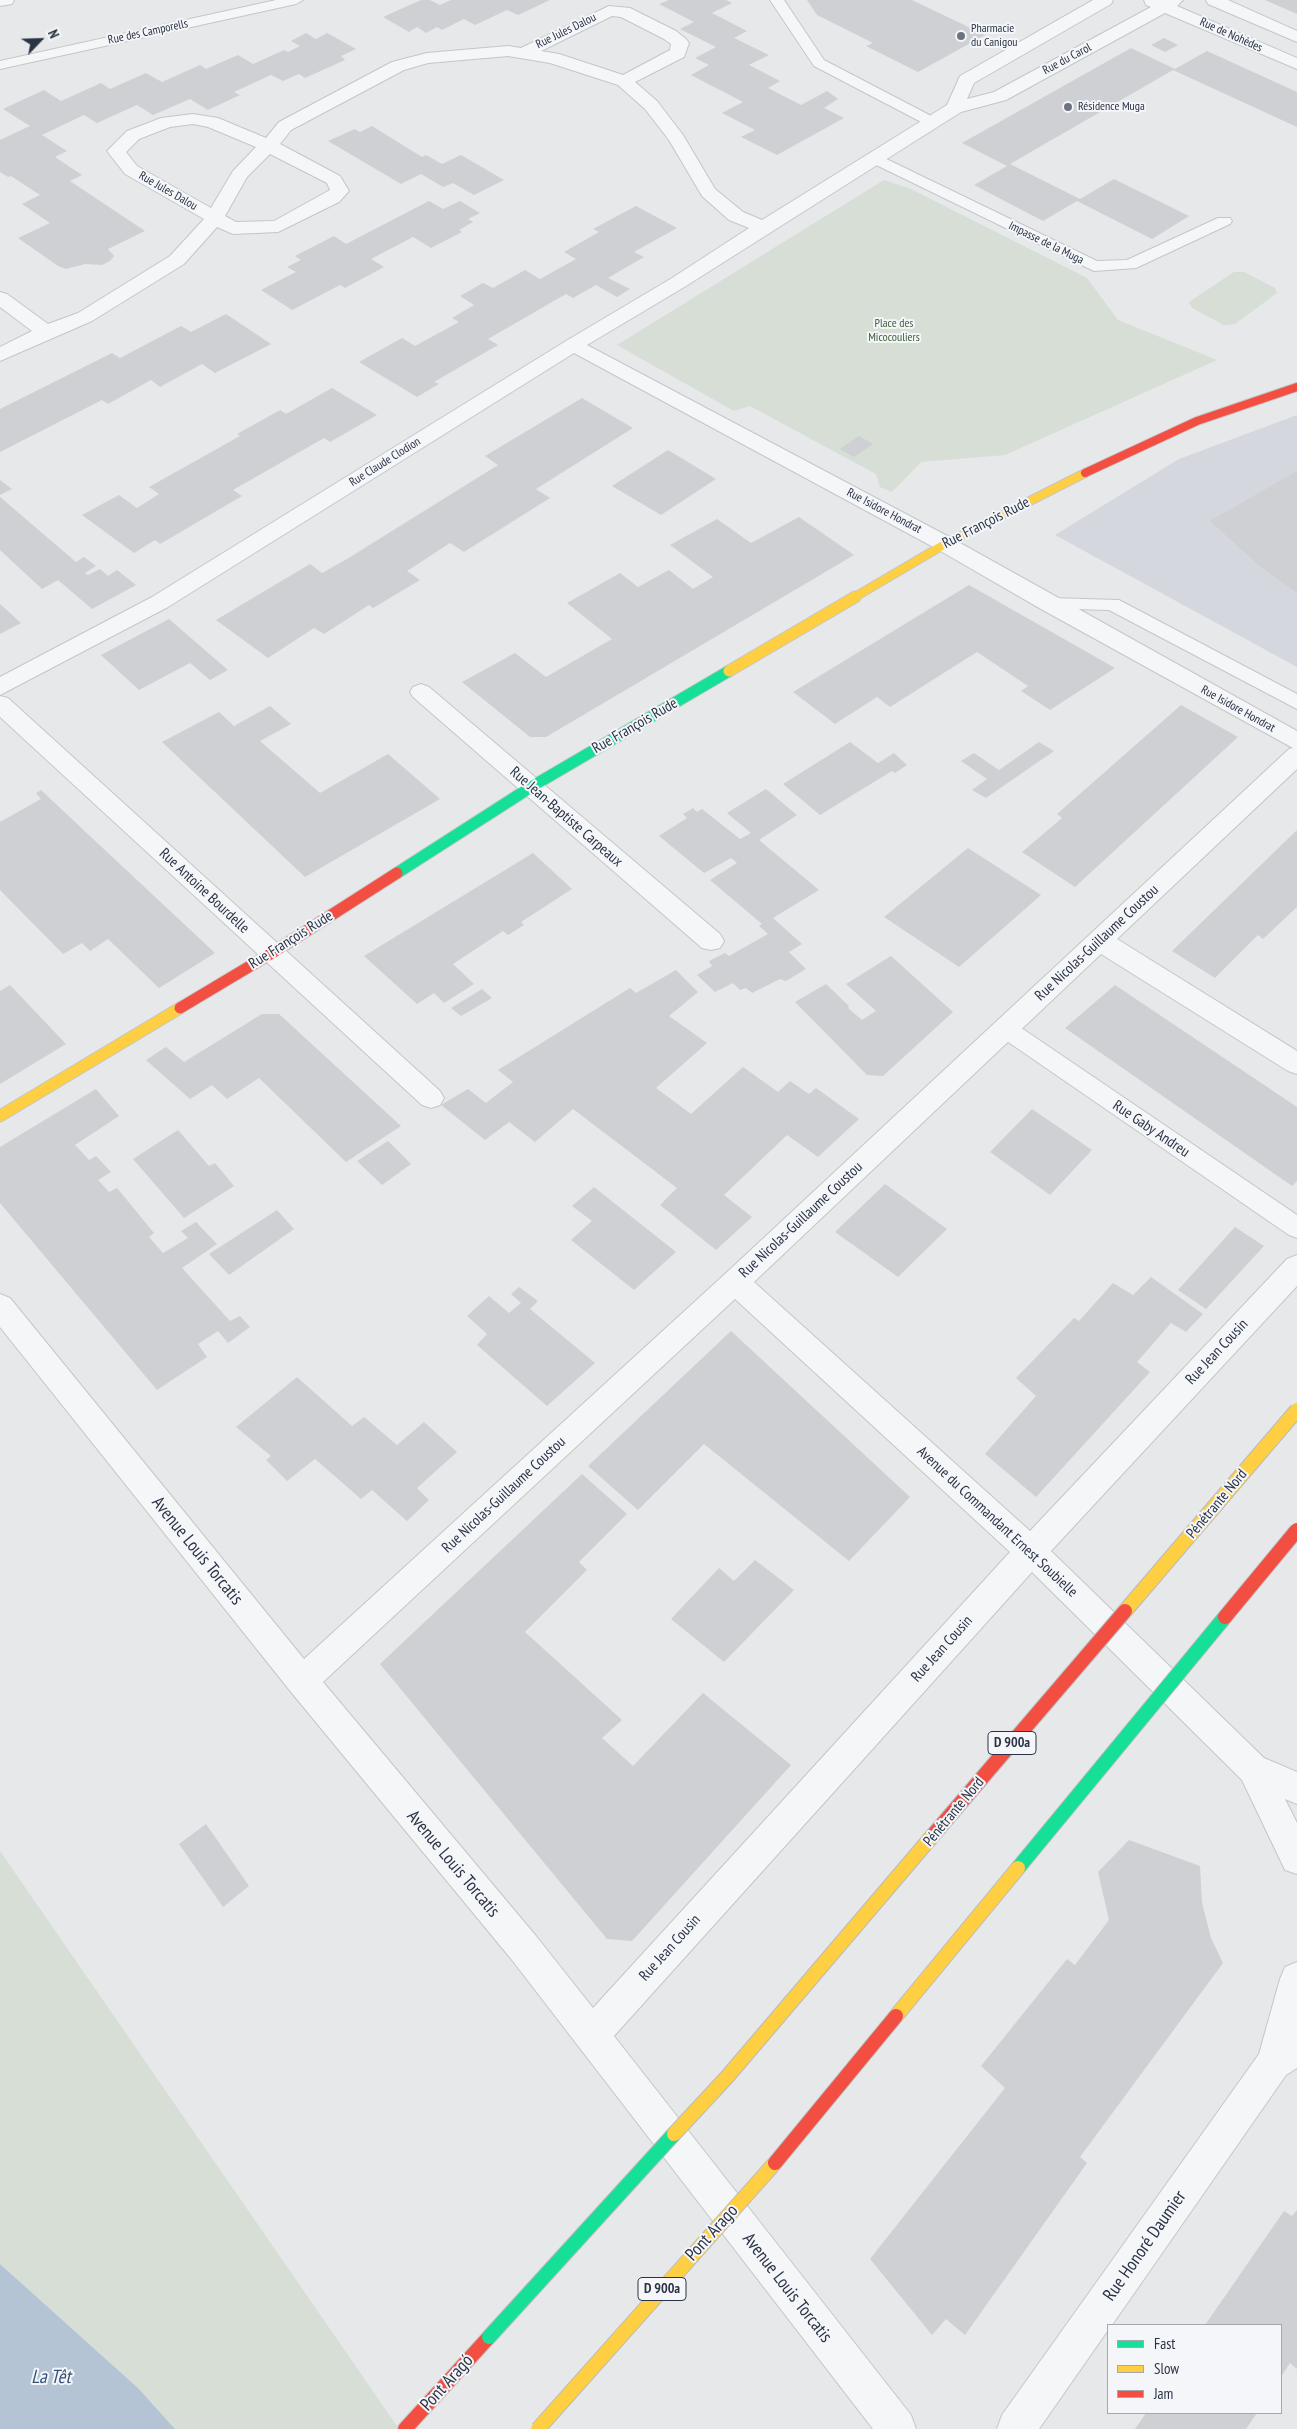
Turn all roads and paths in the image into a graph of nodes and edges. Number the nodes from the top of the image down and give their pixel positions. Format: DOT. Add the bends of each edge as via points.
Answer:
graph roads {
  1 [pos="6,0"];
  2 [pos="296,0"];
  3 [pos="778,0"];
  4 [pos="1105,0"];
  5 [pos="1214,0"];
  6 [pos="0,1"];
  7 [pos="1163,2"];
  8 [pos="1297,37"];
  9 [pos="522,52"];
  10 [pos="1297,64"];
  11 [pos="0,65"];
  12 [pos="624,81"];
  13 [pos="954,108"];
  14 [pos="932,122"];
  15 [pos="269,146"];
  16 [pos="874,158"];
  17 [pos="215,218"];
  18 [pos="1224,221"];
  19 [pos="763,227"];
  20 [pos="0,298"];
  21 [pos="46,332"];
  22 [pos="573,345"];
  23 [pos="0,355"];
  24 [pos="1297,387"];
  25 [pos="945,544"];
  26 [pos="1049,604"];
  27 [pos="0,687"];
  28 [pos="421,692"];
  29 [pos="1297,702"];
  30 [pos="0,704"];
  31 [pos="1297,741"];
  32 [pos="1297,755"];
  33 [pos="531,787"];
  34 [pos="1100,940"];
  35 [pos="711,941"];
  36 [pos="272,953"];
  37 [pos="1006,1029"];
  38 [pos="1297,1064"];
  39 [pos="431,1098"];
  40 [pos="0,1116"];
  41 [pos="1297,1228"];
  42 [pos="1297,1267"];
  43 [pos="734,1282"];
  44 [pos="0,1306"];
  45 [pos="1297,1410"];
  46 [pos="1297,1530"];
  47 [pos="1031,1551"];
  48 [pos="302,1681"];
  49 [pos="1253,1768"];
  50 [pos="1297,1788"];
  51 [pos="1297,1858"];
  52 [pos="1297,1979"];
  53 [pos="592,2035"];
  54 [pos="1285,2054"];
  55 [pos="488,2337"];
  56 [pos="405,2429"];
  57 [pos="538,2429"];
  58 [pos="897,2429"];
  59 [pos="1016,2429"];
  1 -- 6 [label="street"];
  2 -- 11 [label="lane, Rue des Camporells"];
  3 -- 14 [label="lane" via="819,63"];
  4 -- 13 [label="street" via="966,80"];
  5 -- 8 [label="street, Rue de Nohèdes"];
  7 -- 10 [label="street, Rue de Nohèdes"];
  7 -- 13 [label="street, Rue du Carol" via="1000,96"];
  9 -- 12 [label="street, Rue Jules Dalou" via="553,58"];
  9 -- 12 [label="street, Rue Jules Dalou" via="609,11 624,12 680,43 678,53"];
  9 -- 15 [label="street, Rue Jules Dalou" via="427,58 398,66 285,126"];
  12 -- 19 [label="street, Rue Jules Dalou" via="651,105 677,139 708,192 736,216"];
  13 -- 14 [label="street, Rue du Carol"];
  14 -- 16 [label="street, Rue du Carol"];
  15 -- 17 [label="street, Rue Jules Dalou" via="240,175"];
  15 -- 17 [label="street, Rue Jules Dalou" via="334,180 340,191 278,226 233,228"];
  15 -- 17 [label="street, Rue Jules Dalou" via="212,122 193,119 167,122 133,135 116,151 132,170"];
  16 -- 18 [label="lane, Impasse de la Muga" via="1094,266 1130,265"];
  16 -- 19 [label="street, Rue du Carol"];
  17 -- 21 [label="street, Rue Jules Dalou" via="176,260 85,317"];
  19 -- 22 [label="street, Rue Claude Clodion"];
  20 -- 21 [label="street"];
  21 -- 23 [label="street, Rue Jules Dalou"];
  22 -- 25 [label="street, Rue Isidore Hondrat"];
  22 -- 27 [label="street, Rue Claude Clodion" via="160,602"];
  24 -- 25 [label="main road, Rue François Rude" via="1197,422 1120,455"];
  25 -- 26 [label="street, Rue Isidore Hondrat"];
  25 -- 33 [label="main road, Rue François Rude"];
  26 -- 29 [label="lane" via="1112,604"];
  26 -- 31 [label="street, Rue Isidore Hondrat"];
  28 -- 33 [label="street, Rue Jean-Baptiste Carpeaux"];
  30 -- 36 [label="street, Rue Antoine Bourdelle"];
  32 -- 34 [label="street, Rue Nicolas-Guillaume Coustou"];
  33 -- 35 [label="street, Rue Jean-Baptiste Carpeaux"];
  33 -- 36 [label="main road, Rue François Rude"];
  34 -- 37 [label="street, Rue Nicolas-Guillaume Coustou"];
  34 -- 38 [label="street"];
  36 -- 39 [label="street, Rue Antoine Bourdelle"];
  36 -- 40 [label="main road, Rue François Rude"];
  37 -- 41 [label="lane, Rue Gaby Andreu"];
  37 -- 43 [label="street, Rue Nicolas-Guillaume Coustou"];
  42 -- 47 [label="street, Rue Jean Cousin"];
  43 -- 47 [label="street, Avenue du Commandant Ernest Soubielle"];
  43 -- 48 [label="street, Rue Nicolas-Guillaume Coustou"];
  44 -- 48 [label="street, Avenue Louis Torcatis"];
  45 -- 55 [label="main road, Pénétrante Nord / D 900a, bridge" via="728,2077"];
  46 -- 57 [label="main road, Pont Arago / D 900a, bridge" via="786,2150"];
  47 -- 49 [label="street, Avenue du Commandant Ernest Soubielle"];
  47 -- 53 [label="street, Rue Jean Cousin"];
  48 -- 53 [label="street, Avenue Louis Torcatis" via="524,1948"];
  49 -- 50 [label="street, Avenue du Commandant Ernest Soubielle"];
  49 -- 51 [label="street, Avenue du Commandant Ernest Soubielle"];
  52 -- 54 [label="street, Rue Honoré Daumier"];
  53 -- 58 [label="street, Avenue Louis Torcatis"];
  54 -- 59 [label="street, Rue Honoré Daumier"];
  55 -- 56 [label="main road, Pont Aragó / D 900a"];
}
